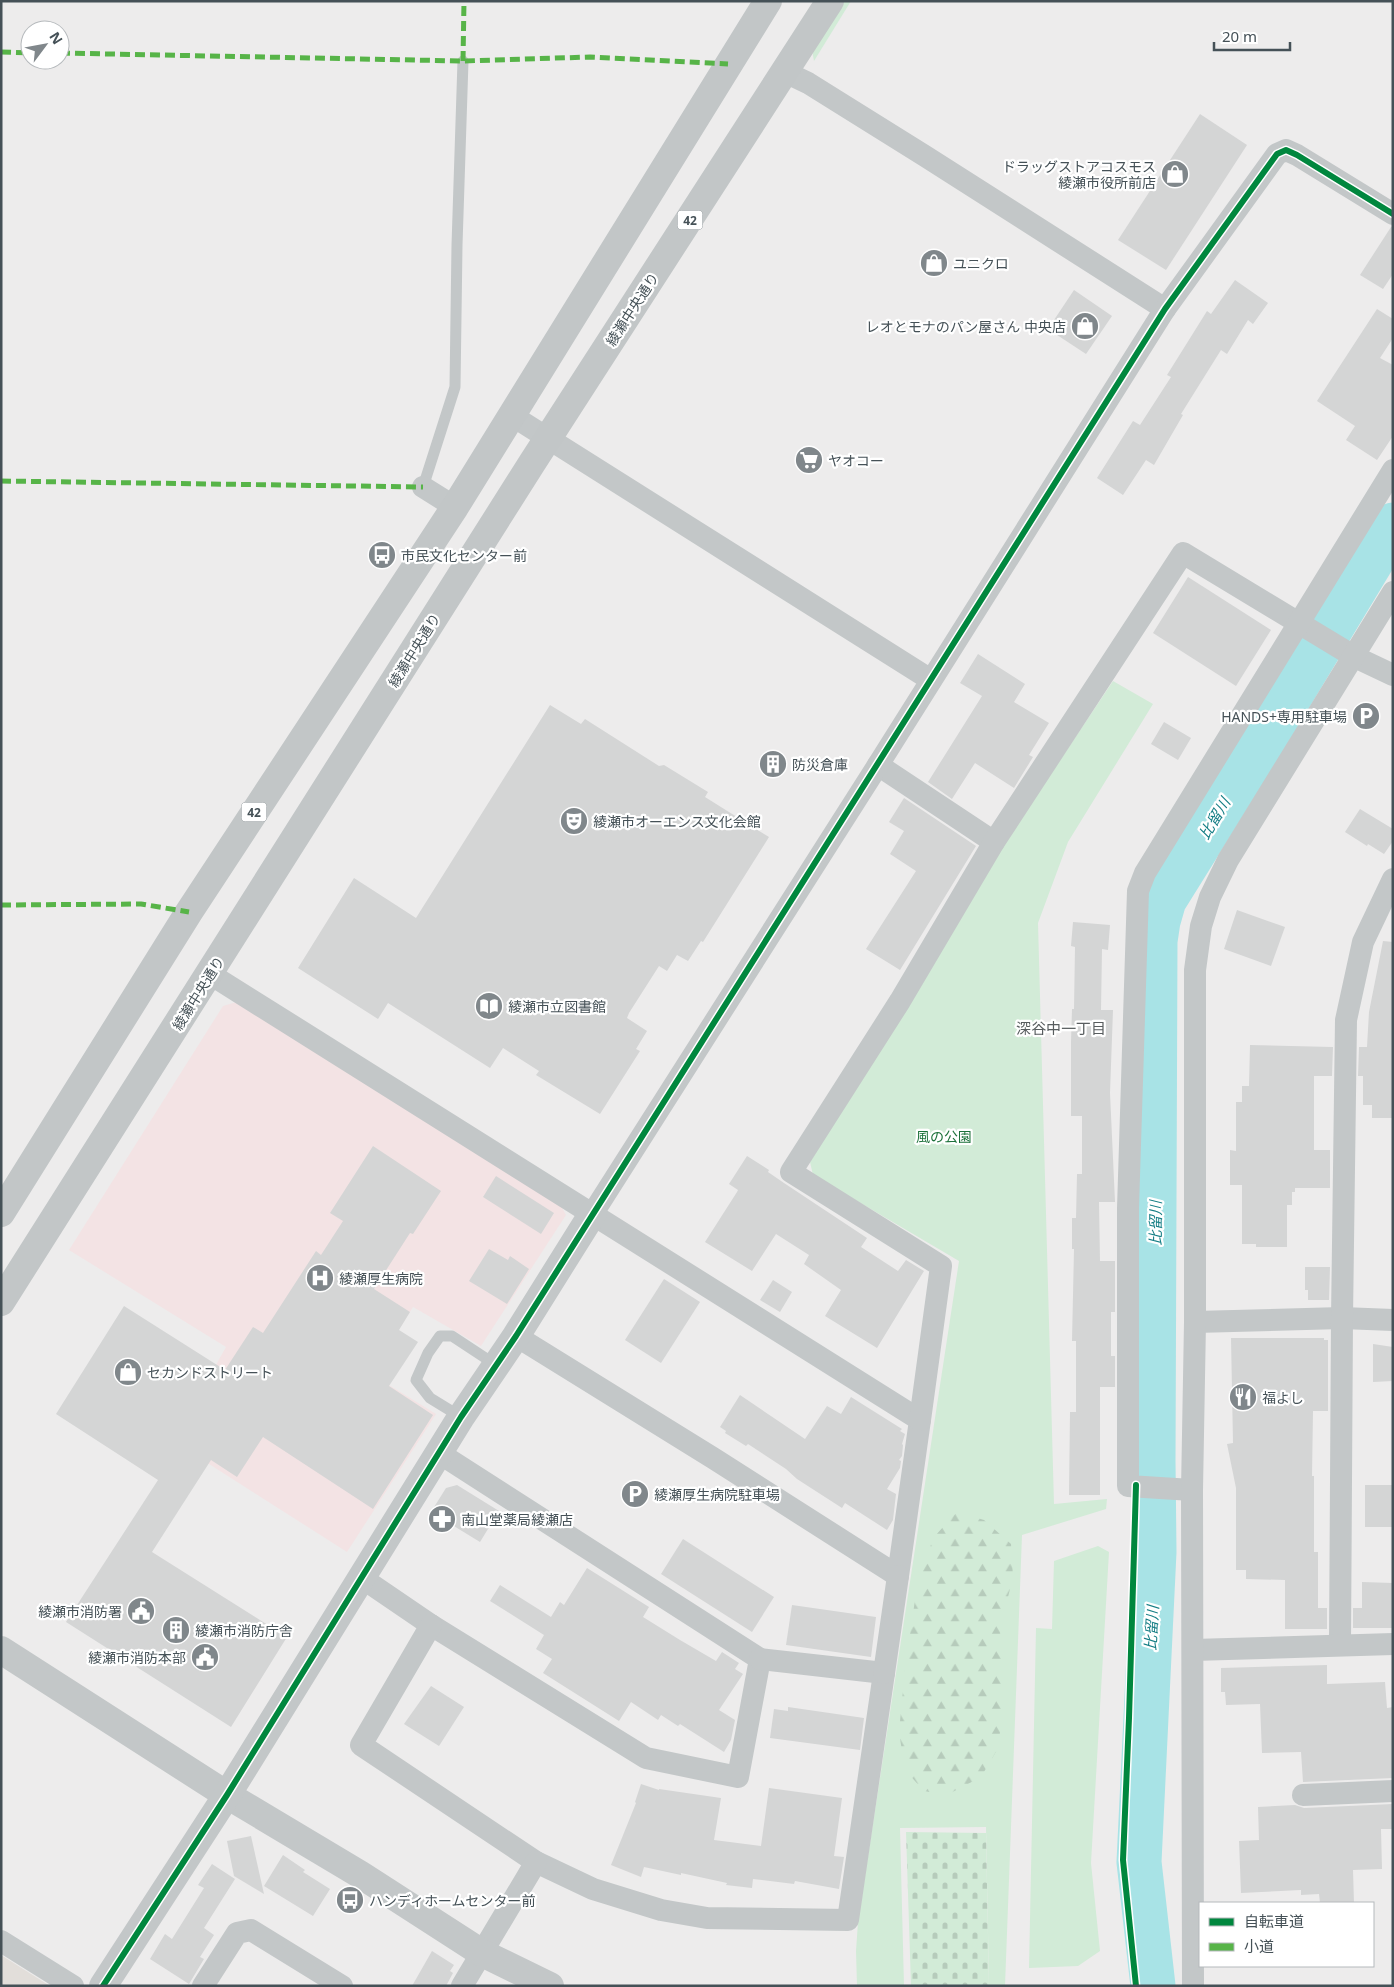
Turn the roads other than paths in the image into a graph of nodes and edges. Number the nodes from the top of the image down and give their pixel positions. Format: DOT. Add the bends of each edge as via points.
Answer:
graph roads {
  1 [pos="768,1"];
  2 [pos="830,1"];
  3 [pos="463,61"];
  4 [pos="785,72"];
  5 [pos="1393,214"];
  6 [pos="1165,309"];
  7 [pos="511,415"];
  8 [pos="548,438"];
  9 [pos="1393,470"];
  10 [pos="423,487"];
  11 [pos="455,507"];
  12 [pos="1393,592"];
  13 [pos="1306,626"];
  14 [pos="1346,650"];
  15 [pos="1393,675"];
  16 [pos="932,680"];
  17 [pos="878,765"];
  18 [pos="994,842"];
  19 [pos="1393,879"];
  20 [pos="210,974"];
  21 [pos="1,1212"];
  22 [pos="593,1213"];
  23 [pos="1,1302"];
  24 [pos="1342,1318"];
  25 [pos="1393,1320"];
  26 [pos="1195,1322"];
  27 [pos="516,1336"];
  28 [pos="496,1365"];
  29 [pos="461,1417"];
  30 [pos="920,1420"];
  31 [pos="439,1453"];
  32 [pos="1192,1490"];
  33 [pos="898,1576"];
  34 [pos="362,1578"];
  35 [pos="431,1624"];
  36 [pos="1393,1644"];
  37 [pos="1340,1645"];
  38 [pos="1,1650"];
  39 [pos="1194,1650"];
  40 [pos="760,1659"];
  41 [pos="884,1673"];
  42 [pos="1393,1791"];
  43 [pos="227,1795"];
  44 [pos="1303,1795"];
  45 [pos="536,1862"];
  46 [pos="1,1941"];
  47 [pos="482,1952"];
  48 [pos="73,1986"];
  49 [pos="103,1986"];
  50 [pos="203,1986"];
  51 [pos="342,1986"];
  52 [pos="462,1986"];
  53 [pos="550,1986"];
  54 [pos="1193,1986"];
  1 -- 7 [label="main road, 42"];
  2 -- 4 [label="main road, 綾瀬中央通り / 42"];
  3 -- 10 [label="lane" via="456,387"];
  4 -- 6 [label="street" via="917,150"];
  4 -- 8 [label="main road, 綾瀬中央通り / 42"];
  5 -- 6 [label="street" via="1298,154 1286,150 1277,154"];
  6 -- 16 [label="street"];
  7 -- 8 [label="street"];
  7 -- 11 [label="main road, 42"];
  8 -- 16 [label="street"];
  8 -- 20 [label="main road, 綾瀬中央通り / 42"];
  9 -- 13 [label="street"];
  10 -- 11 [label="street"];
  11 -- 21 [label="main road, 42" via="189,912"];
  12 -- 14 [label="street"];
  13 -- 14 [label="street"];
  13 -- 18 [label="street" via="1183,553"];
  13 -- 32 [label="street" via="1145,873 1138,891 1128,1208 1128,1486"];
  14 -- 15 [label="street"];
  14 -- 26 [label="street" via="1228,860 1210,897 1201,926 1195,970"];
  16 -- 17 [label="street"];
  17 -- 18 [label="street"];
  17 -- 22 [label="street"];
  18 -- 30 [label="street" via="900,1001 791,1172 941,1266"];
  19 -- 24 [label="street" via="1363,942 1346,1020"];
  20 -- 22 [label="street"];
  20 -- 23 [label="main road, 綾瀬中央通り / 42"];
  22 -- 27 [label="street"];
  22 -- 30 [label="street"];
  24 -- 25 [label="street"];
  24 -- 26 [label="street"];
  24 -- 37 [label="street"];
  26 -- 32 [label="street"];
  27 -- 28 [label="street"];
  27 -- 33 [label="street"];
  28 -- 29 [label="street"];
  28 -- 29 [label="lane" via="452,1336 440,1336 428,1353 416,1380 430,1398"];
  29 -- 31 [label="street"];
  30 -- 33 [label="street"];
  31 -- 34 [label="street"];
  31 -- 40 [label="street"];
  32 -- 39 [label="street"];
  33 -- 41 [label="street"];
  34 -- 35 [label="street"];
  34 -- 43 [label="street"];
  35 -- 40 [label="street" via="646,1758 738,1777"];
  35 -- 45 [label="street" via="361,1745"];
  36 -- 37 [label="street"];
  37 -- 39 [label="street"];
  38 -- 43 [label="street"];
  39 -- 54 [label="street"];
  40 -- 41 [label="street"];
  41 -- 45 [label="street" via="848,1920 707,1918 661,1910 593,1889"];
  42 -- 44 [label="street"];
  43 -- 47 [label="street"];
  43 -- 49 [label="street"];
  45 -- 47 [label="street"];
  46 -- 48 [label="street"];
  47 -- 52 [label="street"];
  47 -- 53 [label="street"];
  50 -- 51 [label="street" via="237,1933 251,1930"];
}
